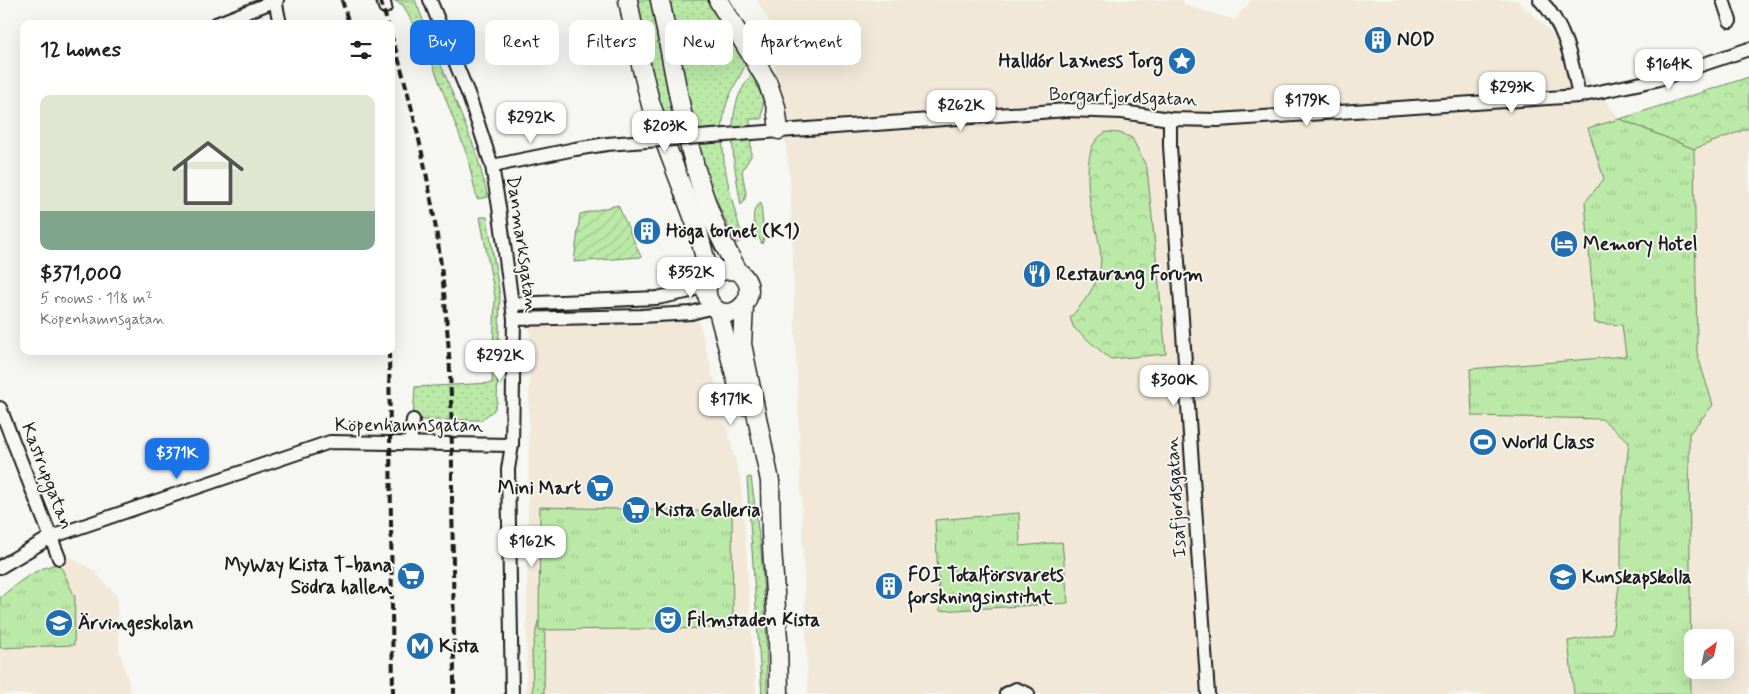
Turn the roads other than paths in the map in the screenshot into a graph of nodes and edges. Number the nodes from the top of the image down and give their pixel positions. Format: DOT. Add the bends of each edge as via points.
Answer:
graph roads {
  1 [pos="276,0"];
  2 [pos="430,0"];
  3 [pos="628,0"];
  4 [pos="660,0"];
  5 [pos="718,0"];
  6 [pos="1540,0"];
  7 [pos="1723,0"];
  8 [pos="226,20"];
  9 [pos="279,20"];
  10 [pos="1730,21"];
  11 [pos="1749,49"];
  12 [pos="1579,96"];
  13 [pos="1170,119"];
  14 [pos="779,130"];
  15 [pos="492,166"];
  16 [pos="738,271"];
  17 [pos="709,281"];
  18 [pos="513,304"];
  19 [pos="744,306"];
  20 [pos="716,309"];
  21 [pos="514,319"];
  22 [pos="0,408"];
  23 [pos="413,420"];
  24 [pos="410,443"];
  25 [pos="512,445"];
  26 [pos="771,532"];
  27 [pos="51,537"];
  28 [pos="59,558"];
  29 [pos="0,567"];
  30 [pos="512,694"];
  31 [pos="519,694"];
  32 [pos="779,694"];
  33 [pos="1006,694"];
  34 [pos="1028,694"];
  35 [pos="1208,694"];
  1 -- 8 [label="street"];
  1 -- 9 [label="street"];
  2 -- 15 [label="street, Danmarksgatan" via="469,96"];
  3 -- 17 [label="main road" via="651,105 697,227"];
  4 -- 16 [label="main road" via="699,181 717,231"];
  5 -- 14 [label="main road" via="767,81 776,107"];
  6 -- 12 [label="street" via="1558,25 1567,46"];
  7 -- 10 [label="street"];
  11 -- 12 [label="street, Borgarfjordsgatan" via="1656,80"];
  12 -- 13 [label="street, Borgarfjordsgatan" via="1218,120"];
  13 -- 14 [label="street, Borgarfjordsgatan" via="1122,112 1067,110"];
  13 -- 35 [label="street, Isafjordsgatan"];
  14 -- 15 [label="street, Borgarfjordsgatan, bridge" via="575,148"];
  15 -- 18 [label="street, Danmarksgatan"];
  16 -- 17 [label="main road" via="722,270"];
  16 -- 19 [label="main road" via="744,275 749,291"];
  17 -- 18 [label="street" via="686,292 657,298"];
  17 -- 20 [label="main road" via="707,295"];
  18 -- 21 [label="street, Danmarksgatan"];
  19 -- 20 [label="main road" via="732,312"];
  19 -- 26 [label="main road" via="742,344 770,481"];
  20 -- 21 [label="street" via="683,314"];
  20 -- 26 [label="main road" via="741,397 763,511"];
  21 -- 25 [label="street, Danmarksgatan"];
  22 -- 27 [label="street, Kastrupgatan"];
  23 -- 24 [label="street"];
  24 -- 25 [label="street, Köpenhamnsgatan"];
  24 -- 27 [label="street, Köpenhamnsgatan" via="330,442"];
  25 -- 30 [label="street, Danmarksgatan" via="508,469"];
  25 -- 31 [label="street, Danmarksgatan" via="517,469"];
  26 -- 32 [label="main road"];
  27 -- 28 [label="street, Kastrupgatan"];
  27 -- 29 [label="street, Köpenhamnsgatan"];
  33 -- 34 [label="street" via="1016,689"];
}
